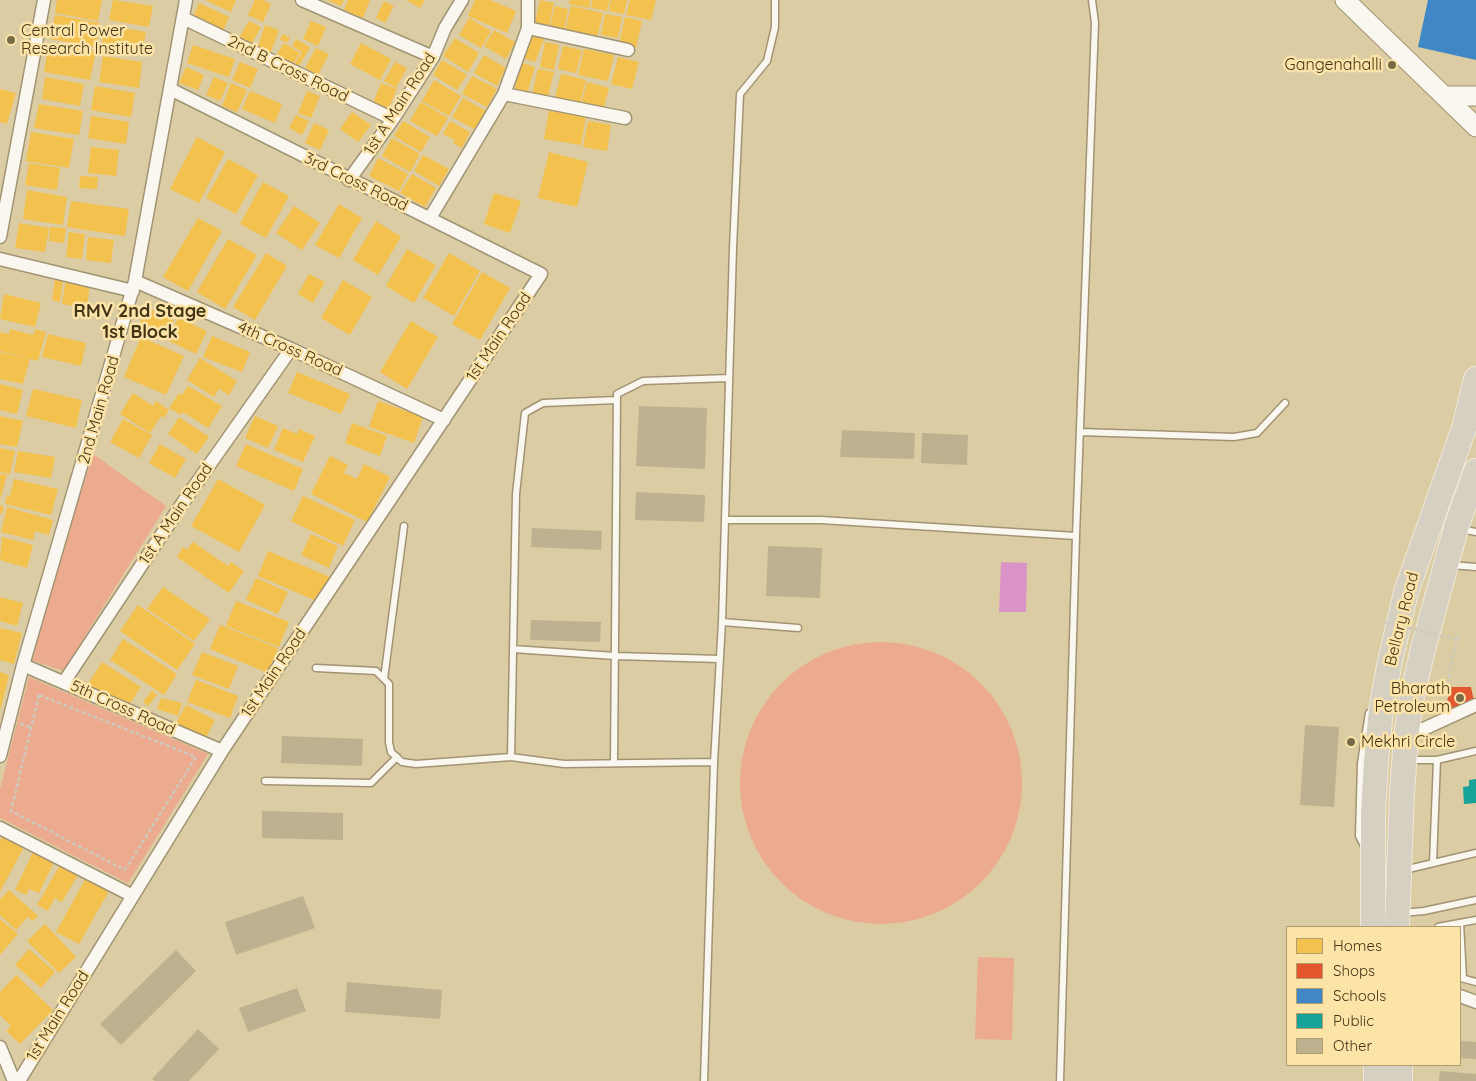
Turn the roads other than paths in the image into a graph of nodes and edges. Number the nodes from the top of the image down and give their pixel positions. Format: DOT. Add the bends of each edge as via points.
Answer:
graph roads {
  1 [pos="44,0"];
  2 [pos="186,0"];
  3 [pos="302,0"];
  4 [pos="462,0"];
  5 [pos="775,0"];
  6 [pos="1092,0"];
  7 [pos="1345,0"];
  8 [pos="523,2"];
  9 [pos="183,18"];
  10 [pos="528,28"];
  11 [pos="628,50"];
  12 [pos="433,57"];
  13 [pos="170,89"];
  14 [pos="504,94"];
  15 [pos="1445,96"];
  16 [pos="1476,96"];
  17 [pos="625,118"];
  18 [pos="394,119"];
  19 [pos="1476,127"];
  20 [pos="349,180"];
  21 [pos="430,218"];
  22 [pos="0,237"];
  23 [pos="0,259"];
  24 [pos="542,274"];
  25 [pos="134,286"];
  26 [pos="291,349"];
  27 [pos="729,378"];
  28 [pos="1476,379"];
  29 [pos="617,400"];
  30 [pos="1285,403"];
  31 [pos="444,420"];
  32 [pos="1080,432"];
  33 [pos="1476,471"];
  34 [pos="1471,504"];
  35 [pos="725,520"];
  36 [pos="404,526"];
  37 [pos="1466,530"];
  38 [pos="1076,536"];
  39 [pos="1446,565"];
  40 [pos="1476,567"];
  41 [pos="722,622"];
  42 [pos="798,628"];
  43 [pos="513,649"];
  44 [pos="615,656"];
  45 [pos="720,659"];
  46 [pos="24,665"];
  47 [pos="316,668"];
  48 [pos="384,679"];
  49 [pos="64,682"];
  50 [pos="1476,705"];
  51 [pos="1370,706"];
  52 [pos="1405,749"];
  53 [pos="222,751"];
  54 [pos="1476,751"];
  55 [pos="0,756"];
  56 [pos="397,757"];
  57 [pos="511,757"];
  58 [pos="1437,760"];
  59 [pos="614,762"];
  60 [pos="714,762"];
  61 [pos="264,781"];
  62 [pos="0,828"];
  63 [pos="1476,853"];
  64 [pos="1432,863"];
  65 [pos="1373,865"];
  66 [pos="1398,871"];
  67 [pos="132,896"];
  68 [pos="1476,900"];
  69 [pos="1397,920"];
  70 [pos="1476,920"];
  71 [pos="1460,923"];
  72 [pos="1373,926"];
  73 [pos="1445,926"];
  74 [pos="1460,926"];
  75 [pos="1461,978"];
  76 [pos="1476,982"];
  77 [pos="1461,996"];
  78 [pos="1476,1002"];
  79 [pos="0,1047"];
  80 [pos="1376,1066"];
  81 [pos="1400,1066"];
  82 [pos="14,1081"];
  83 [pos="19,1081"];
  84 [pos="704,1081"];
  85 [pos="1060,1081"];
  86 [pos="1376,1081"];
  87 [pos="1400,1081"];
  1 -- 22 [label="street"];
  2 -- 9 [label="street, 2nd Main Road"];
  3 -- 12 [label="street"];
  4 -- 12 [label="street, 1st A Main Road"];
  5 -- 27 [label="lane" via="774,27 767,61 740,94"];
  6 -- 32 [label="lane" via="1094,32"];
  7 -- 15 [label="street"];
  8 -- 10 [label="street"];
  9 -- 13 [label="street, 2nd Main Road"];
  9 -- 18 [label="street, 2nd B Cross Road"];
  10 -- 11 [label="street"];
  10 -- 14 [label="street"];
  12 -- 18 [label="street, 1st A Main Road"];
  13 -- 20 [label="street, 3rd Cross Road"];
  13 -- 25 [label="street, 2nd Main Road"];
  14 -- 17 [label="street"];
  14 -- 21 [label="street"];
  15 -- 16 [label="street"];
  15 -- 19 [label="street"];
  18 -- 20 [label="street, 1st A Main Road"];
  20 -- 21 [label="street, 3rd Cross Road"];
  21 -- 24 [label="street, 3rd Cross Road"];
  23 -- 25 [label="street, 4th Cross Road"];
  24 -- 31 [label="street, 1st Main Road"];
  25 -- 26 [label="street, 4th Cross Road"];
  25 -- 46 [label="street, 2nd Main Road"];
  26 -- 31 [label="street, 4th Cross Road"];
  26 -- 49 [label="street, 1st A Main Road"];
  27 -- 29 [label="lane" via="643,380 617,394"];
  27 -- 35 [label="lane"];
  28 -- 65 [label="highway, Bellary Road" via="1464,428 1406,592 1381,687"];
  29 -- 43 [label="lane" via="543,402 525,413 516,494"];
  29 -- 44 [label="lane"];
  30 -- 32 [label="lane" via="1257,432 1234,437"];
  31 -- 53 [label="street, 1st Main Road"];
  32 -- 38 [label="lane"];
  33 -- 34 [label="highway, Bellary Road"];
  34 -- 37 [label="highway, Bellary Road"];
  35 -- 38 [label="lane" via="821,520"];
  35 -- 41 [label="lane"];
  36 -- 48 [label="lane"];
  37 -- 39 [label="highway, Bellary Road"];
  38 -- 85 [label="lane"];
  39 -- 40 [label="lane"];
  39 -- 52 [label="highway, Bellary Road" via="1423,649"];
  41 -- 42 [label="lane"];
  41 -- 45 [label="lane"];
  43 -- 44 [label="lane"];
  43 -- 57 [label="lane"];
  44 -- 45 [label="lane"];
  44 -- 59 [label="lane"];
  45 -- 60 [label="lane"];
  46 -- 49 [label="street, 5th Cross Road"];
  46 -- 55 [label="street, 2nd Main Road"];
  47 -- 48 [label="lane" via="376,671"];
  48 -- 56 [label="lane" via="389,684 389,742 391,752"];
  49 -- 53 [label="street, 5th Cross Road"];
  50 -- 52 [label="street"];
  51 -- 65 [label="lane" via="1361,762 1359,836"];
  52 -- 58 [label="lane"];
  52 -- 66 [label="highway, Bellary Road"];
  53 -- 67 [label="street, 1st Main Road"];
  54 -- 58 [label="lane"];
  56 -- 57 [label="lane" via="402,762 416,764"];
  56 -- 61 [label="lane" via="371,783"];
  57 -- 59 [label="lane" via="564,764"];
  58 -- 64 [label="lane"];
  59 -- 60 [label="lane"];
  60 -- 84 [label="lane"];
  62 -- 67 [label="street"];
  63 -- 64 [label="lane"];
  64 -- 66 [label="lane"];
  65 -- 72 [label="highway, Bellary Road"];
  66 -- 69 [label="highway, Bellary Road"];
  67 -- 83 [label="street, 1st Main Road"];
  68 -- 69 [label="lane"];
  70 -- 71 [label="lane"];
  71 -- 73 [label="lane"];
  71 -- 74 [label="lane"];
  75 -- 76 [label="lane"];
  77 -- 78 [label="street"];
  79 -- 82 [label="street"];
  80 -- 86 [label="highway"];
  81 -- 87 [label="highway"];
}
